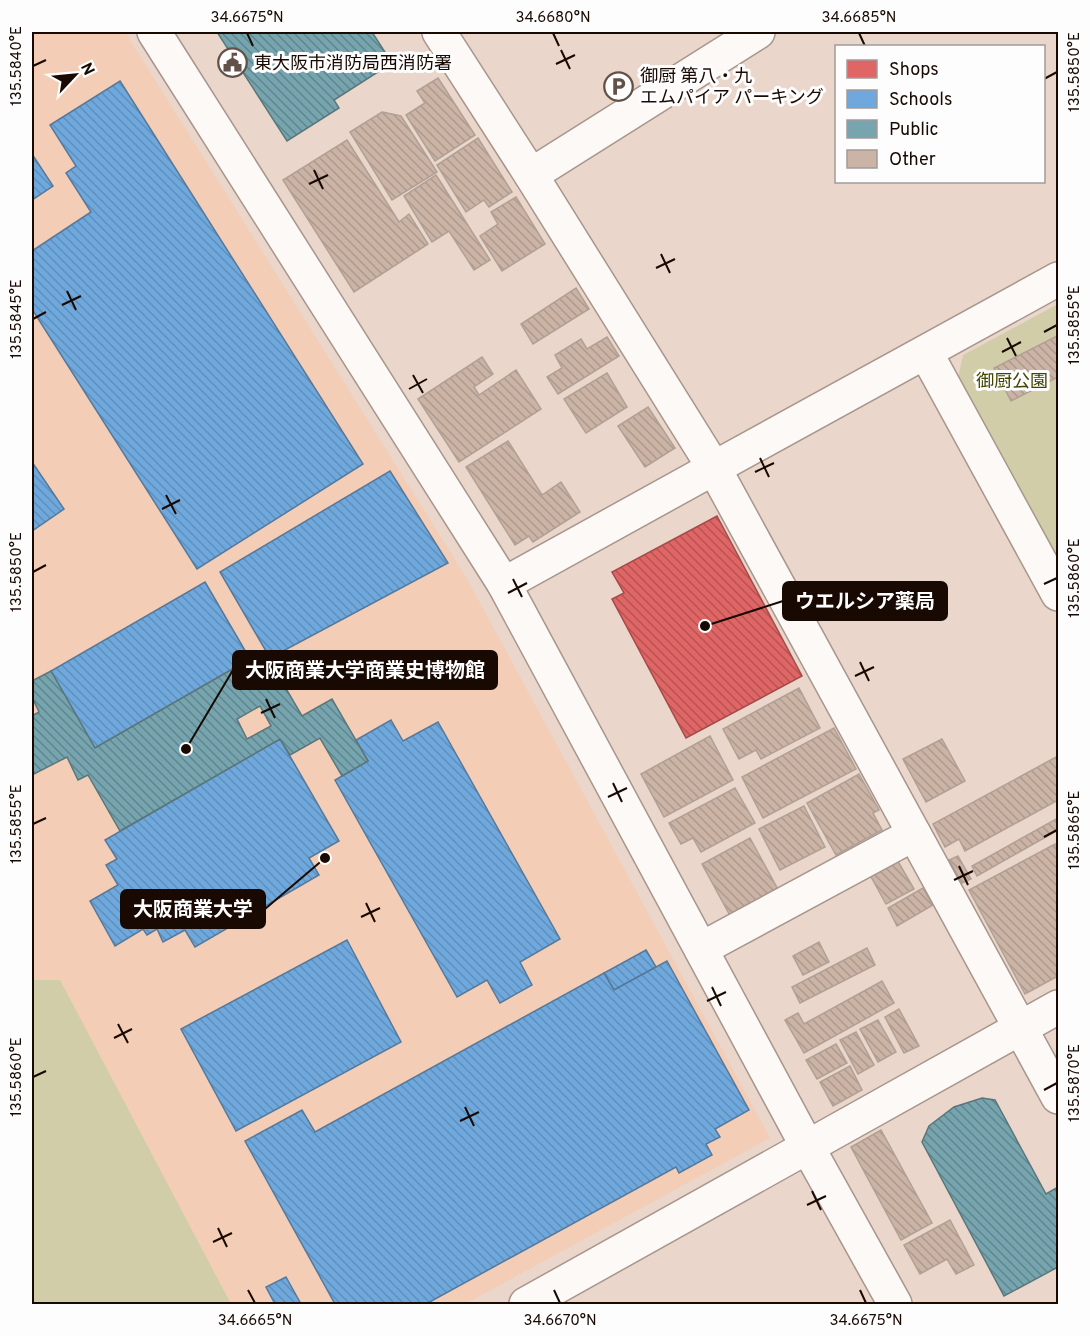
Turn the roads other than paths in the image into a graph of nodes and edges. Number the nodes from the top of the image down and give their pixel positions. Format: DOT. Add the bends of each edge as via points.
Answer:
graph roads {
  1 [pos="154,32"];
  2 [pos="439,32"];
  3 [pos="742,36"];
  4 [pos="531,175"];
  5 [pos="1059,279"];
  6 [pos="926,353"];
  7 [pos="714,468"];
  8 [pos="504,584"];
  9 [pos="1059,594"];
  10 [pos="914,834"];
  11 [pos="701,949"];
  12 [pos="1059,1006"];
  13 [pos="1021,1029"];
  14 [pos="1059,1097"];
  15 [pos="807,1146"];
  16 [pos="525,1305"];
  17 [pos="895,1305"];
  1 -- 8 [label="street"];
  2 -- 4 [label="street"];
  3 -- 4 [label="street"];
  4 -- 7 [label="street"];
  5 -- 6 [label="street"];
  6 -- 7 [label="street"];
  6 -- 9 [label="street"];
  7 -- 8 [label="street"];
  7 -- 10 [label="street"];
  8 -- 11 [label="street"];
  10 -- 11 [label="street"];
  10 -- 13 [label="street"];
  11 -- 15 [label="street"];
  12 -- 13 [label="street"];
  13 -- 14 [label="street"];
  13 -- 15 [label="street"];
  15 -- 16 [label="street"];
  15 -- 17 [label="street"];
}
